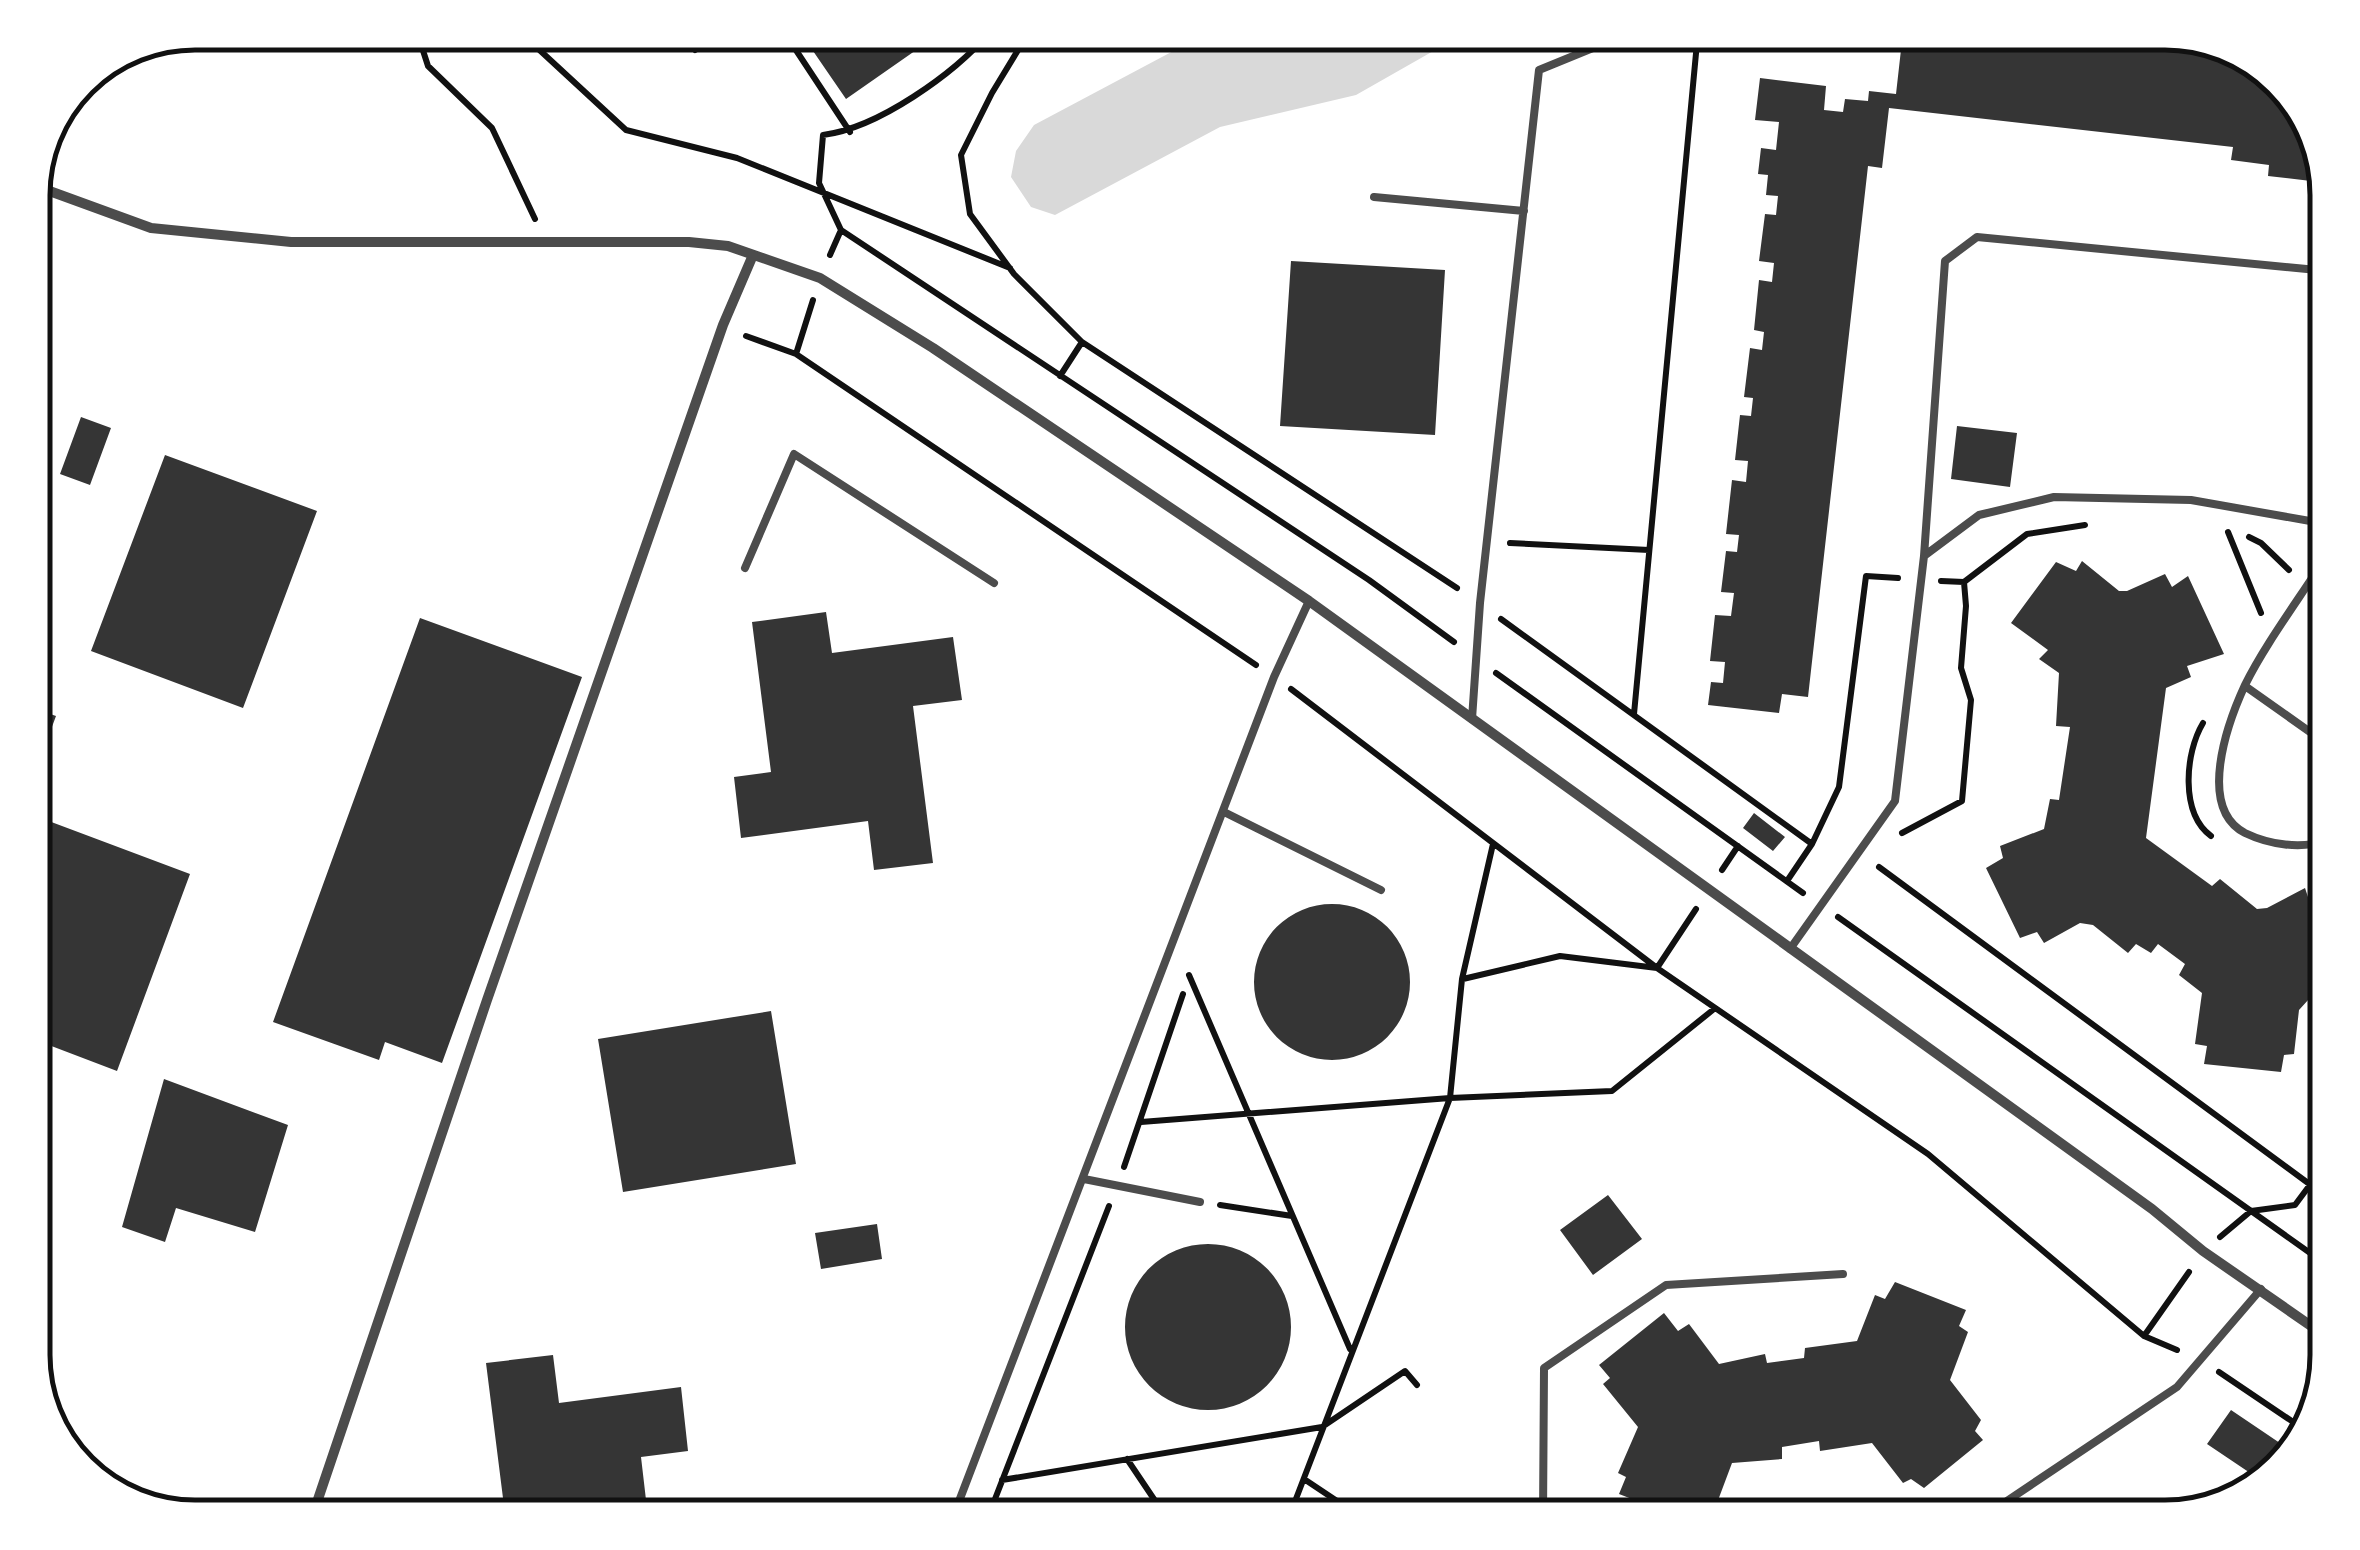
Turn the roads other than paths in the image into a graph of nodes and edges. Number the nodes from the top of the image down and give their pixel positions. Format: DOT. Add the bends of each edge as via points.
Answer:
graph roads {
  1 [pos="1588,50"];
  2 [pos="50,191"];
  3 [pos="1374,197"];
  4 [pos="1524,211"];
  5 [pos="753,255"];
  6 [pos="2310,269"];
  7 [pos="2310,521"];
  8 [pos="1924,556"];
  9 [pos="745,568"];
  10 [pos="994,583"];
  11 [pos="2310,583"];
  12 [pos="1309,601"];
  13 [pos="2245,686"];
  14 [pos="1472,719"];
  15 [pos="2310,731"];
  16 [pos="1224,812"];
  17 [pos="2310,842"];
  18 [pos="1381,890"];
  19 [pos="1790,949"];
  20 [pos="1084,1179"];
  21 [pos="1200,1202"];
  22 [pos="1843,1274"];
  23 [pos="2261,1289"];
  24 [pos="2310,1324"];
  25 [pos="318,1500"];
  26 [pos="960,1500"];
  27 [pos="1543,1500"];
  28 [pos="2011,1500"];
  1 -- 4 [label="lane" via="1539,70"];
  2 -- 5 [label="street" via="151,228 291,242 688,242"];
  3 -- 4 [label="lane"];
  4 -- 14 [label="lane"];
  5 -- 12 [label="street" via="820,278"];
  5 -- 25 [label="street"];
  6 -- 8 [label="lane" via="1977,237 1945,261"];
  7 -- 8 [label="lane" via="2190,500 2054,496 1979,515"];
  8 -- 19 [label="lane" via="1895,801"];
  9 -- 10 [label="lane" via="794,454"];
  11 -- 13 [label="lane"];
  12 -- 14 [label="street"];
  12 -- 16 [label="lane"];
  13 -- 15 [label="lane"];
  13 -- 17 [label="lane" via="2218,767 2220,802 2233,826 2268,844"];
  14 -- 19 [label="street"];
  16 -- 18 [label="lane"];
  16 -- 20 [label="lane"];
  19 -- 23 [label="street"];
  20 -- 21 [label="lane"];
  20 -- 26 [label="lane"];
  22 -- 27 [label="lane" via="1666,1285 1544,1368"];
  23 -- 24 [label="street"];
  23 -- 28 [label="lane" via="2176,1388"];
}
